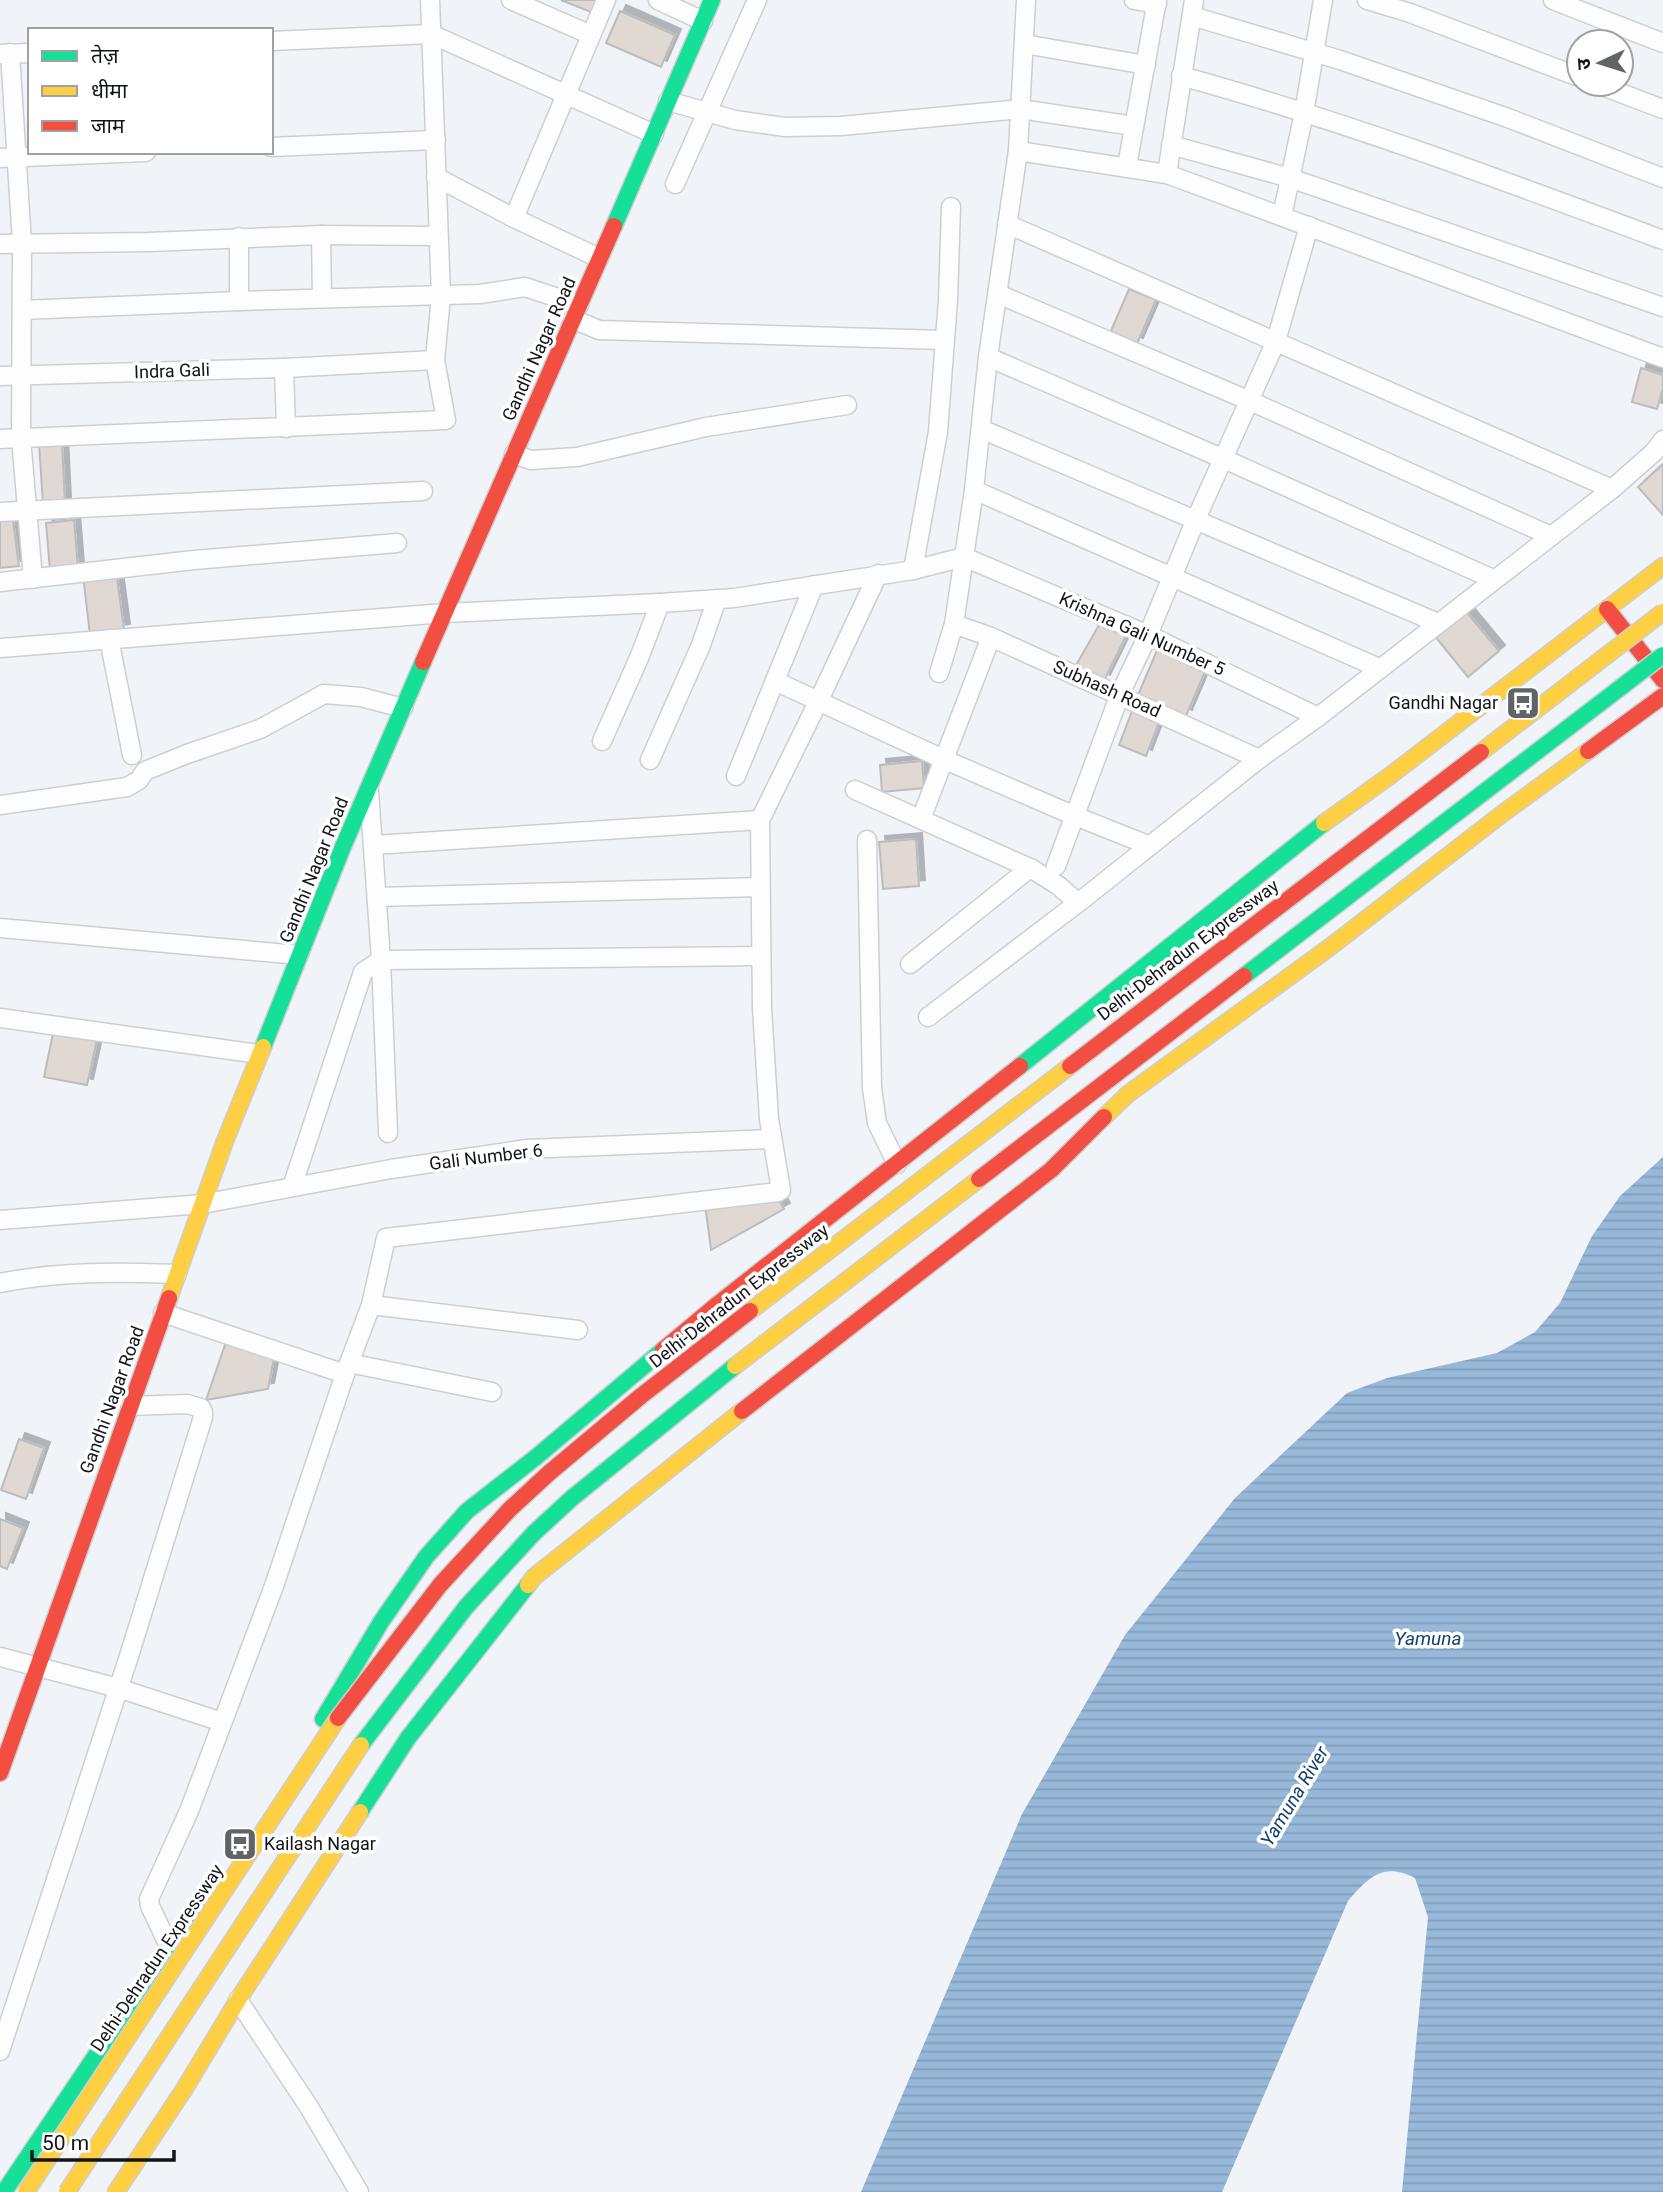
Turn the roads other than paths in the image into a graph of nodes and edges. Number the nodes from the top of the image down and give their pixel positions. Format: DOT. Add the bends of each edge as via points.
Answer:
graph roads {
  1 [pos="430,0"];
  2 [pos="511,0"];
  3 [pos="606,0"];
  4 [pos="658,0"];
  5 [pos="712,0"];
  6 [pos="757,0"];
  7 [pos="1026,0"];
  8 [pos="1134,0"];
  9 [pos="1323,0"];
  10 [pos="1367,0"];
  11 [pos="1553,0"];
  12 [pos="1157,2"];
  13 [pos="1193,8"];
  14 [pos="703,21"];
  15 [pos="431,34"];
  16 [pos="591,35"];
  17 [pos="273,41"];
  18 [pos="1663,43"];
  19 [pos="1024,44"];
  20 [pos="28,52"];
  21 [pos="1315,52"];
  22 [pos="5,54"];
  23 [pos="1146,65"];
  24 [pos="1565,72"];
  25 [pos="1181,76"];
  26 [pos="567,94"];
  27 [pos="1634,98"];
  28 [pos="668,101"];
  29 [pos="1020,109"];
  30 [pos="1663,109"];
  31 [pos="707,112"];
  32 [pos="1304,114"];
  33 [pos="1134,126"];
  34 [pos="654,134"];
  35 [pos="436,140"];
  36 [pos="1171,145"];
  37 [pos="273,147"];
  38 [pos="1018,151"];
  39 [pos="100,154"];
  40 [pos="9,158"];
  41 [pos="1127,166"];
  42 [pos="1167,174"];
  43 [pos="436,177"];
  44 [pos="1290,178"];
  45 [pos="1663,178"];
  46 [pos="676,184"];
  47 [pos="951,207"];
  48 [pos="1282,216"];
  49 [pos="514,218"];
  50 [pos="1007,224"];
  51 [pos="1309,226"];
  52 [pos="321,235"];
  53 [pos="438,236"];
  54 [pos="239,237"];
  55 [pos="1663,240"];
  56 [pos="22,243"];
  57 [pos="0,244"];
  58 [pos="599,258"];
  59 [pos="998,294"];
  60 [pos="441,296"];
  61 [pos="323,298"];
  62 [pos="239,301"];
  63 [pos="1663,307"];
  64 [pos="22,310"];
  65 [pos="576,312"];
  66 [pos="944,340"];
  67 [pos="1276,341"];
  68 [pos="988,357"];
  69 [pos="1663,358"];
  70 [pos="435,360"];
  71 [pos="284,368"];
  72 [pos="0,376"];
  73 [pos="21,376"];
  74 [pos="1250,401"];
  75 [pos="847,405"];
  76 [pos="286,428"];
  77 [pos="981,429"];
  78 [pos="21,438"];
  79 [pos="0,439"];
  80 [pos="1663,440"];
  81 [pos="514,454"];
  82 [pos="1224,459"];
  83 [pos="1612,489"];
  84 [pos="974,490"];
  85 [pos="423,491"];
  86 [pos="26,510"];
  87 [pos="0,512"];
  88 [pos="1196,519"];
  89 [pos="1551,536"];
  90 [pos="397,543"];
  91 [pos="964,557"];
  92 [pos="1663,566"];
  93 [pos="913,569"];
  94 [pos="878,575"];
  95 [pos="1173,576"];
  96 [pos="33,579"];
  97 [pos="1493,579"];
  98 [pos="0,582"];
  99 [pos="814,585"];
  100 [pos="717,599"];
  101 [pos="660,603"];
  102 [pos="1608,609"];
  103 [pos="1663,611"];
  104 [pos="444,613"];
  105 [pos="1438,623"];
  106 [pos="954,624"];
  107 [pos="1148,635"];
  108 [pos="991,637"];
  109 [pos="109,639"];
  110 [pos="0,648"];
  111 [pos="1663,654"];
  112 [pos="1379,668"];
  113 [pos="939,673"];
  114 [pos="1663,680"];
  115 [pos="775,681"];
  116 [pos="1119,694"];
  117 [pos="1663,696"];
  118 [pos="820,700"];
  119 [pos="403,708"];
  120 [pos="1318,717"];
  121 [pos="602,741"];
  122 [pos="131,755"];
  123 [pos="943,759"];
  124 [pos="1259,759"];
  125 [pos="650,760"];
  126 [pos="736,776"];
  127 [pos="369,787"];
  128 [pos="855,790"];
  129 [pos="0,805"];
  130 [pos="1075,816"];
  131 [pos="920,819"];
  132 [pos="760,820"];
  133 [pos="867,840"];
  134 [pos="374,845"];
  135 [pos="1148,845"];
  136 [pos="1056,866"];
  137 [pos="1030,868"];
  138 [pos="760,887"];
  139 [pos="377,897"];
  140 [pos="1077,902"];
  141 [pos="0,928"];
  142 [pos="299,955"];
  143 [pos="761,956"];
  144 [pos="381,960"];
  145 [pos="910,964"];
  146 [pos="928,1017"];
  147 [pos="0,1018"];
  148 [pos="260,1054"];
  149 [pos="990,1089"];
  150 [pos="388,1133"];
  151 [pos="772,1139"];
  152 [pos="1043,1160"];
  153 [pos="897,1164"];
  154 [pos="292,1187"];
  155 [pos="202,1204"];
  156 [pos="0,1220"];
  157 [pos="177,1274"];
  158 [pos="0,1283"];
  159 [pos="371,1305"];
  160 [pos="163,1313"];
  161 [pos="578,1330"];
  162 [pos="347,1369"];
  163 [pos="492,1392"];
  164 [pos="130,1406"];
  165 [pos="0,1657"];
  166 [pos="38,1666"];
  167 [pos="118,1688"];
  168 [pos="222,1722"];
  169 [pos="0,1773"];
  170 [pos="169,1946"];
  171 [pos="238,2000"];
  172 [pos="0,2051"];
  173 [pos="4,2192"];
  174 [pos="26,2192"];
  175 [pos="67,2192"];
  176 [pos="116,2192"];
  177 [pos="359,2192"];
  1 -- 15 [label="street"];
  2 -- 16 [label="street"];
  3 -- 16 [label="street"];
  4 -- 14 [label="street"];
  5 -- 14 [label="main road, Gandhi Nagar Road"];
  6 -- 31 [label="street"];
  7 -- 19 [label="street"];
  8 -- 12 [label="street"];
  9 -- 21 [label="street"];
  10 -- 24 [label="street"];
  11 -- 18 [label="street"];
  12 -- 23 [label="street"];
  13 -- 21 [label="street"];
  13 -- 25 [label="street"];
  14 -- 28 [label="main road, Gandhi Nagar Road"];
  15 -- 17 [label="street"];
  15 -- 26 [label="street"];
  15 -- 35 [label="street"];
  16 -- 26 [label="street"];
  19 -- 23 [label="street"];
  19 -- 29 [label="street"];
  20 -- 22 [label="street"];
  21 -- 32 [label="street"];
  21 -- 45 [label="street" via="1508,118"];
  22 -- 40 [label="street"];
  23 -- 33 [label="street"];
  25 -- 32 [label="street"];
  25 -- 36 [label="street"];
  26 -- 34 [label="street"];
  26 -- 49 [label="street"];
  27 -- 30 [label="street"];
  28 -- 31 [label="street"];
  28 -- 34 [label="main road, Gandhi Nagar Road"];
  29 -- 31 [label="street" via="813,127 760,124"];
  29 -- 33 [label="street"];
  29 -- 38 [label="street"];
  31 -- 46 [label="street"];
  32 -- 44 [label="street"];
  32 -- 55 [label="street"];
  33 -- 41 [label="street"];
  34 -- 58 [label="main road, Gandhi Nagar Road"];
  35 -- 37 [label="street"];
  35 -- 43 [label="street"];
  36 -- 42 [label="street"];
  36 -- 44 [label="street"];
  38 -- 41 [label="street"];
  38 -- 50 [label="street"];
  39 -- 40 [label="street"];
  40 -- 56 [label="street"];
  41 -- 42 [label="street"];
  42 -- 48 [label="street"];
  43 -- 49 [label="street"];
  43 -- 53 [label="street"];
  44 -- 48 [label="street"];
  44 -- 63 [label="street"];
  47 -- 66 [label="street"];
  48 -- 51 [label="street"];
  49 -- 58 [label="street"];
  50 -- 59 [label="street"];
  50 -- 67 [label="street"];
  51 -- 67 [label="street"];
  51 -- 69 [label="street"];
  52 -- 53 [label="street"];
  52 -- 54 [label="street"];
  52 -- 61 [label="street"];
  53 -- 60 [label="street"];
  54 -- 56 [label="street"];
  54 -- 62 [label="street"];
  56 -- 57 [label="street"];
  56 -- 64 [label="street"];
  58 -- 65 [label="main road, Gandhi Nagar Road"];
  59 -- 68 [label="street"];
  59 -- 74 [label="street"];
  60 -- 61 [label="street"];
  60 -- 65 [label="street" via="525,287"];
  60 -- 70 [label="street"];
  61 -- 62 [label="street"];
  62 -- 64 [label="street"];
  64 -- 73 [label="street"];
  65 -- 66 [label="street" via="598,330"];
  65 -- 81 [label="main road, Gandhi Nagar Road"];
  66 -- 93 [label="street" via="937,432"];
  67 -- 74 [label="street"];
  67 -- 83 [label="street"];
  68 -- 77 [label="street"];
  68 -- 82 [label="street"];
  70 -- 71 [label="street, Indra Gali"];
  70 -- 76 [label="street" via="446,419"];
  71 -- 73 [label="street, Indra Gali"];
  71 -- 76 [label="street"];
  72 -- 73 [label="street, Indra Gali"];
  73 -- 78 [label="street"];
  74 -- 82 [label="street"];
  74 -- 89 [label="street"];
  75 -- 81 [label="street" via="706,427 577,457 531,460"];
  76 -- 78 [label="street"];
  77 -- 84 [label="street"];
  77 -- 88 [label="street"];
  78 -- 79 [label="street"];
  78 -- 86 [label="street"];
  80 -- 83 [label="street"];
  81 -- 104 [label="main road, Gandhi Nagar Road"];
  82 -- 88 [label="street"];
  82 -- 97 [label="street"];
  83 -- 89 [label="street"];
  84 -- 91 [label="street"];
  84 -- 95 [label="street"];
  85 -- 86 [label="street"];
  86 -- 87 [label="street"];
  86 -- 96 [label="street"];
  88 -- 95 [label="street"];
  88 -- 105 [label="street"];
  89 -- 97 [label="street"];
  90 -- 96 [label="street"];
  91 -- 93 [label="street"];
  91 -- 106 [label="street"];
  91 -- 107 [label="street, Krishna Gali Number 5"];
  92 -- 102 [label="main road"];
  93 -- 94 [label="street"];
  94 -- 99 [label="street"];
  94 -- 118 [label="street"];
  95 -- 107 [label="street"];
  95 -- 112 [label="street"];
  96 -- 98 [label="street"];
  97 -- 105 [label="street"];
  99 -- 100 [label="street"];
  99 -- 115 [label="street"];
  100 -- 101 [label="street"];
  100 -- 125 [label="street"];
  101 -- 104 [label="street"];
  101 -- 121 [label="street"];
  102 -- 114 [label="main road"];
  102 -- 149 [label="main road" via="1311,833"];
  103 -- 174 [label="main road, Delhi-Dehradun Expressway, bridge" via="759,1304 641,1396 510,1509 440,1585 338,1717"];
  104 -- 109 [label="street"];
  104 -- 119 [label="main road, Gandhi Nagar Road"];
  105 -- 112 [label="street"];
  106 -- 108 [label="street, Subhash Road"];
  106 -- 113 [label="street"];
  107 -- 116 [label="street"];
  107 -- 120 [label="street, Krishna Gali Number 5"];
  108 -- 116 [label="street, Subhash Road"];
  108 -- 123 [label="street"];
  109 -- 110 [label="street"];
  109 -- 122 [label="street"];
  111 -- 175 [label="main road, bridge" via="780,1331 534,1533 466,1607 366,1737"];
  112 -- 120 [label="street"];
  115 -- 118 [label="street"];
  115 -- 126 [label="street"];
  116 -- 124 [label="street, Subhash Road"];
  116 -- 130 [label="street"];
  117 -- 152 [label="main road"];
  118 -- 123 [label="street"];
  118 -- 132 [label="street"];
  119 -- 127 [label="main road, Gandhi Nagar Road"];
  119 -- 129 [label="street" via="324,694 260,729 145,771 127,787"];
  120 -- 124 [label="street"];
  123 -- 130 [label="street"];
  123 -- 131 [label="street"];
  124 -- 135 [label="street"];
  127 -- 134 [label="street"];
  127 -- 142 [label="main road, Gandhi Nagar Road"];
  128 -- 131 [label="street"];
  130 -- 135 [label="street"];
  130 -- 136 [label="street"];
  131 -- 137 [label="street"];
  132 -- 134 [label="street"];
  132 -- 138 [label="street"];
  133 -- 153 [label="street" via="872,1088 877,1123"];
  134 -- 139 [label="street"];
  135 -- 140 [label="street"];
  137 -- 140 [label="street"];
  137 -- 145 [label="street"];
  138 -- 139 [label="street"];
  138 -- 143 [label="street"];
  139 -- 144 [label="street"];
  140 -- 146 [label="street"];
  141 -- 142 [label="street"];
  142 -- 148 [label="main road, Gandhi Nagar Road"];
  143 -- 144 [label="street"];
  143 -- 151 [label="street"];
  144 -- 150 [label="street"];
  144 -- 154 [label="street" via="363,972"];
  147 -- 148 [label="street"];
  148 -- 155 [label="main road, Gandhi Nagar Road"];
  149 -- 152 [label="main road"];
  149 -- 153 [label="main road"];
  151 -- 154 [label="street, Gali Number 6" via="527,1149"];
  151 -- 159 [label="street" via="782,1185 778,1192 386,1238"];
  152 -- 171 [label="main road" via="534,1577 408,1738"];
  153 -- 170 [label="main road" via="467,1511 426,1557 380,1622 321,1723"];
  154 -- 155 [label="street, Gali Number 6"];
  155 -- 156 [label="street, Gali Number 6"];
  155 -- 157 [label="main road, Gandhi Nagar Road"];
  157 -- 158 [label="street" via="74,1273"];
  157 -- 160 [label="main road, Gandhi Nagar Road"];
  159 -- 161 [label="street"];
  159 -- 162 [label="street"];
  160 -- 162 [label="street"];
  160 -- 164 [label="main road, Gandhi Nagar Road"];
  162 -- 163 [label="street"];
  162 -- 168 [label="street" via="274,1586"];
  164 -- 166 [label="main road, Gandhi Nagar Road"];
  164 -- 167 [label="street" via="187,1404 201,1408 203,1417"];
  165 -- 166 [label="street"];
  166 -- 167 [label="street"];
  166 -- 169 [label="main road, Gandhi Nagar Road"];
  167 -- 168 [label="street"];
  167 -- 172 [label="street"];
  168 -- 170 [label="street" via="149,1899"];
  170 -- 173 [label="main road"];
  171 -- 176 [label="main road"];
  171 -- 177 [label="street"];
}
